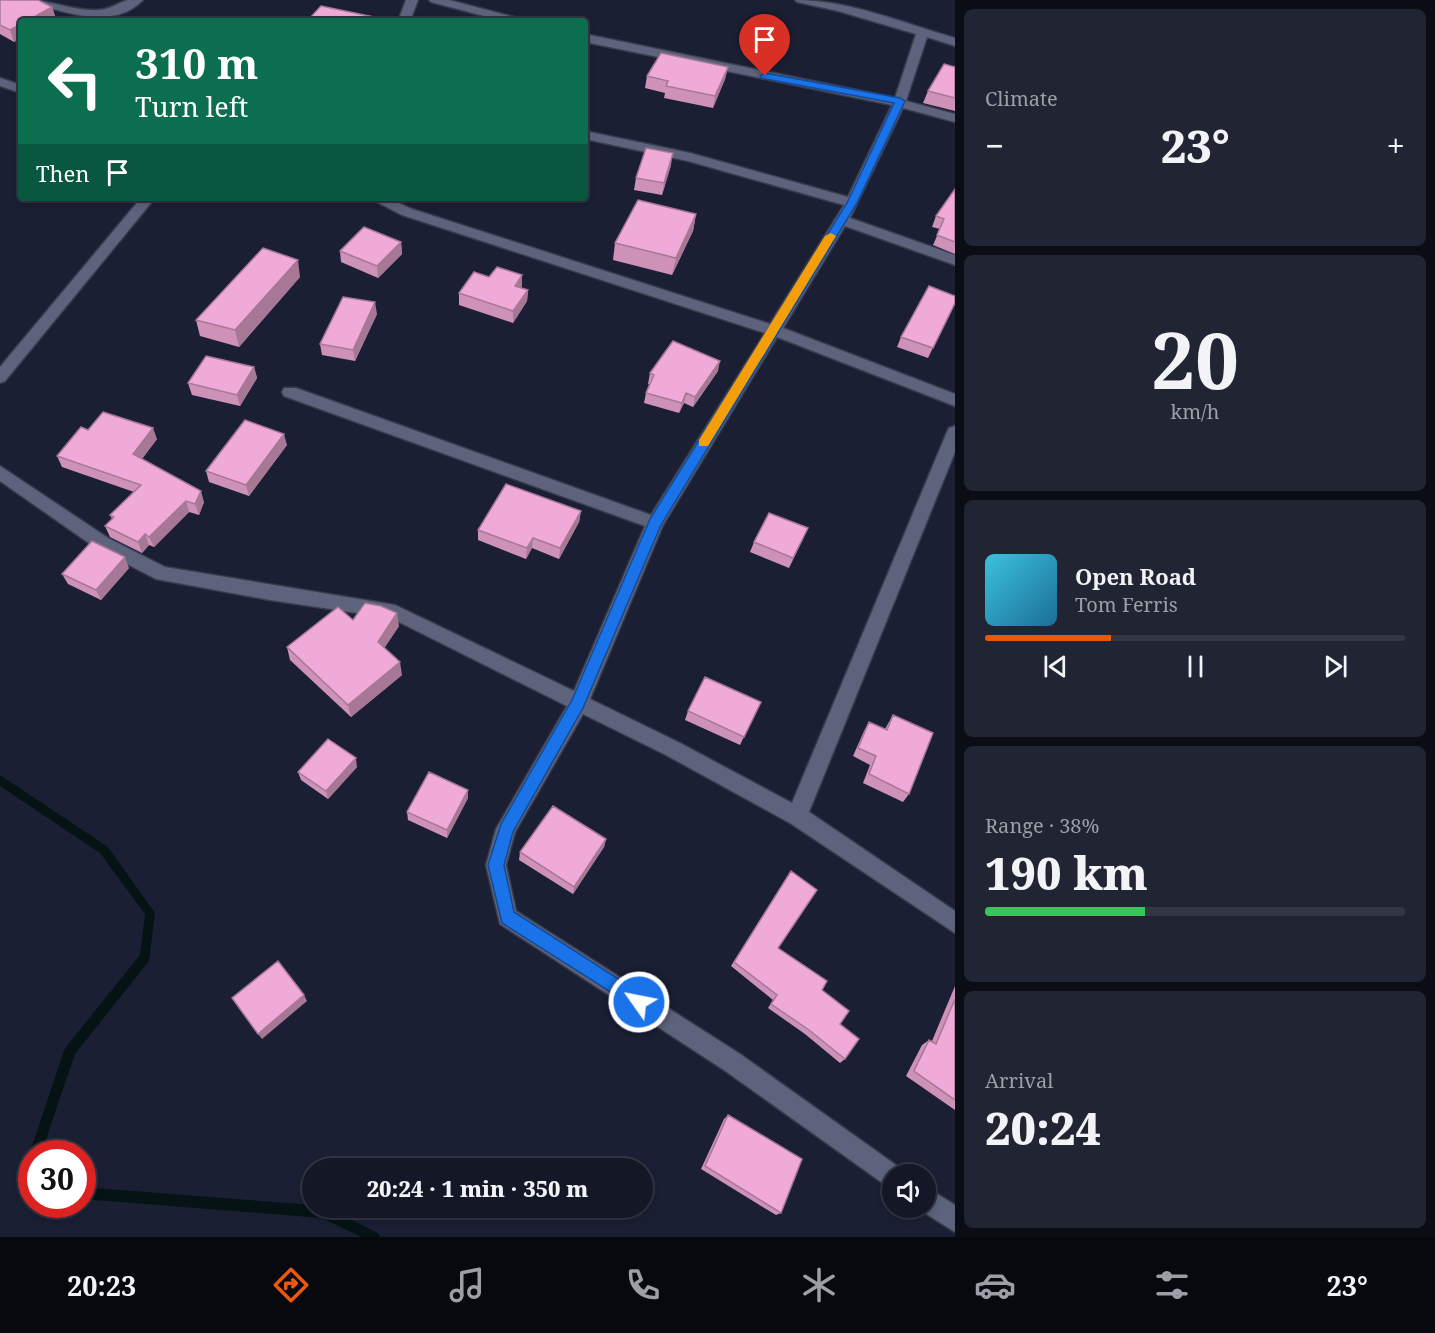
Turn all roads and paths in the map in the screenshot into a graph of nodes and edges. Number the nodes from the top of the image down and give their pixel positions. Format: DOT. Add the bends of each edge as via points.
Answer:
graph roads {
  1 [pos="33,0"];
  2 [pos="137,0"];
  3 [pos="412,0"];
  4 [pos="435,0"];
  5 [pos="801,0"];
  6 [pos="405,18"];
  7 [pos="505,18"];
  8 [pos="922,33"];
  9 [pos="588,39"];
  10 [pos="955,42"];
  11 [pos="0,82"];
  12 [pos="18,88"];
  13 [pos="900,101"];
  14 [pos="955,118"];
  15 [pos="588,136"];
  16 [pos="146,201"];
  17 [pos="383,201"];
  18 [pos="852,203"];
  19 [pos="841,220"];
  20 [pos="955,260"];
  21 [pos="773,330"];
  22 [pos="0,376"];
  23 [pos="290,392"];
  24 [pos="955,400"];
  25 [pos="955,432"];
  26 [pos="0,472"];
  27 [pos="655,523"];
  28 [pos="578,704"];
  29 [pos="797,816"];
  30 [pos="955,923"];
  31 [pos="882,1169"];
  32 [pos="936,1206"];
  33 [pos="955,1220"];
  1 -- 2 [label="street" via="90,15 109,14"];
  3 -- 6 [label="street"];
  4 -- 7 [label="street"];
  5 -- 8 [label="street"];
  8 -- 10 [label="street"];
  8 -- 13 [label="street"];
  9 -- 13 [label="street" via="652,55"];
  11 -- 12 [label="street"];
  13 -- 14 [label="street"];
  13 -- 18 [label="street"];
  15 -- 18 [label="street" via="690,157"];
  16 -- 22 [label="street"];
  17 -- 21 [label="street"];
  18 -- 19 [label="street"];
  19 -- 20 [label="street"];
  19 -- 21 [label="street"];
  21 -- 24 [label="street"];
  21 -- 27 [label="street"];
  23 -- 27 [label="street"];
  25 -- 29 [label="street"];
  26 -- 28 [label="street" via="102,543 162,574 394,612"];
  27 -- 28 [label="street"];
  28 -- 29 [label="street" via="673,749"];
  28 -- 31 [label="street" via="506,829 496,865 507,917 732,1062"];
  29 -- 30 [label="street"];
  32 -- 33 [label="street"];
}
